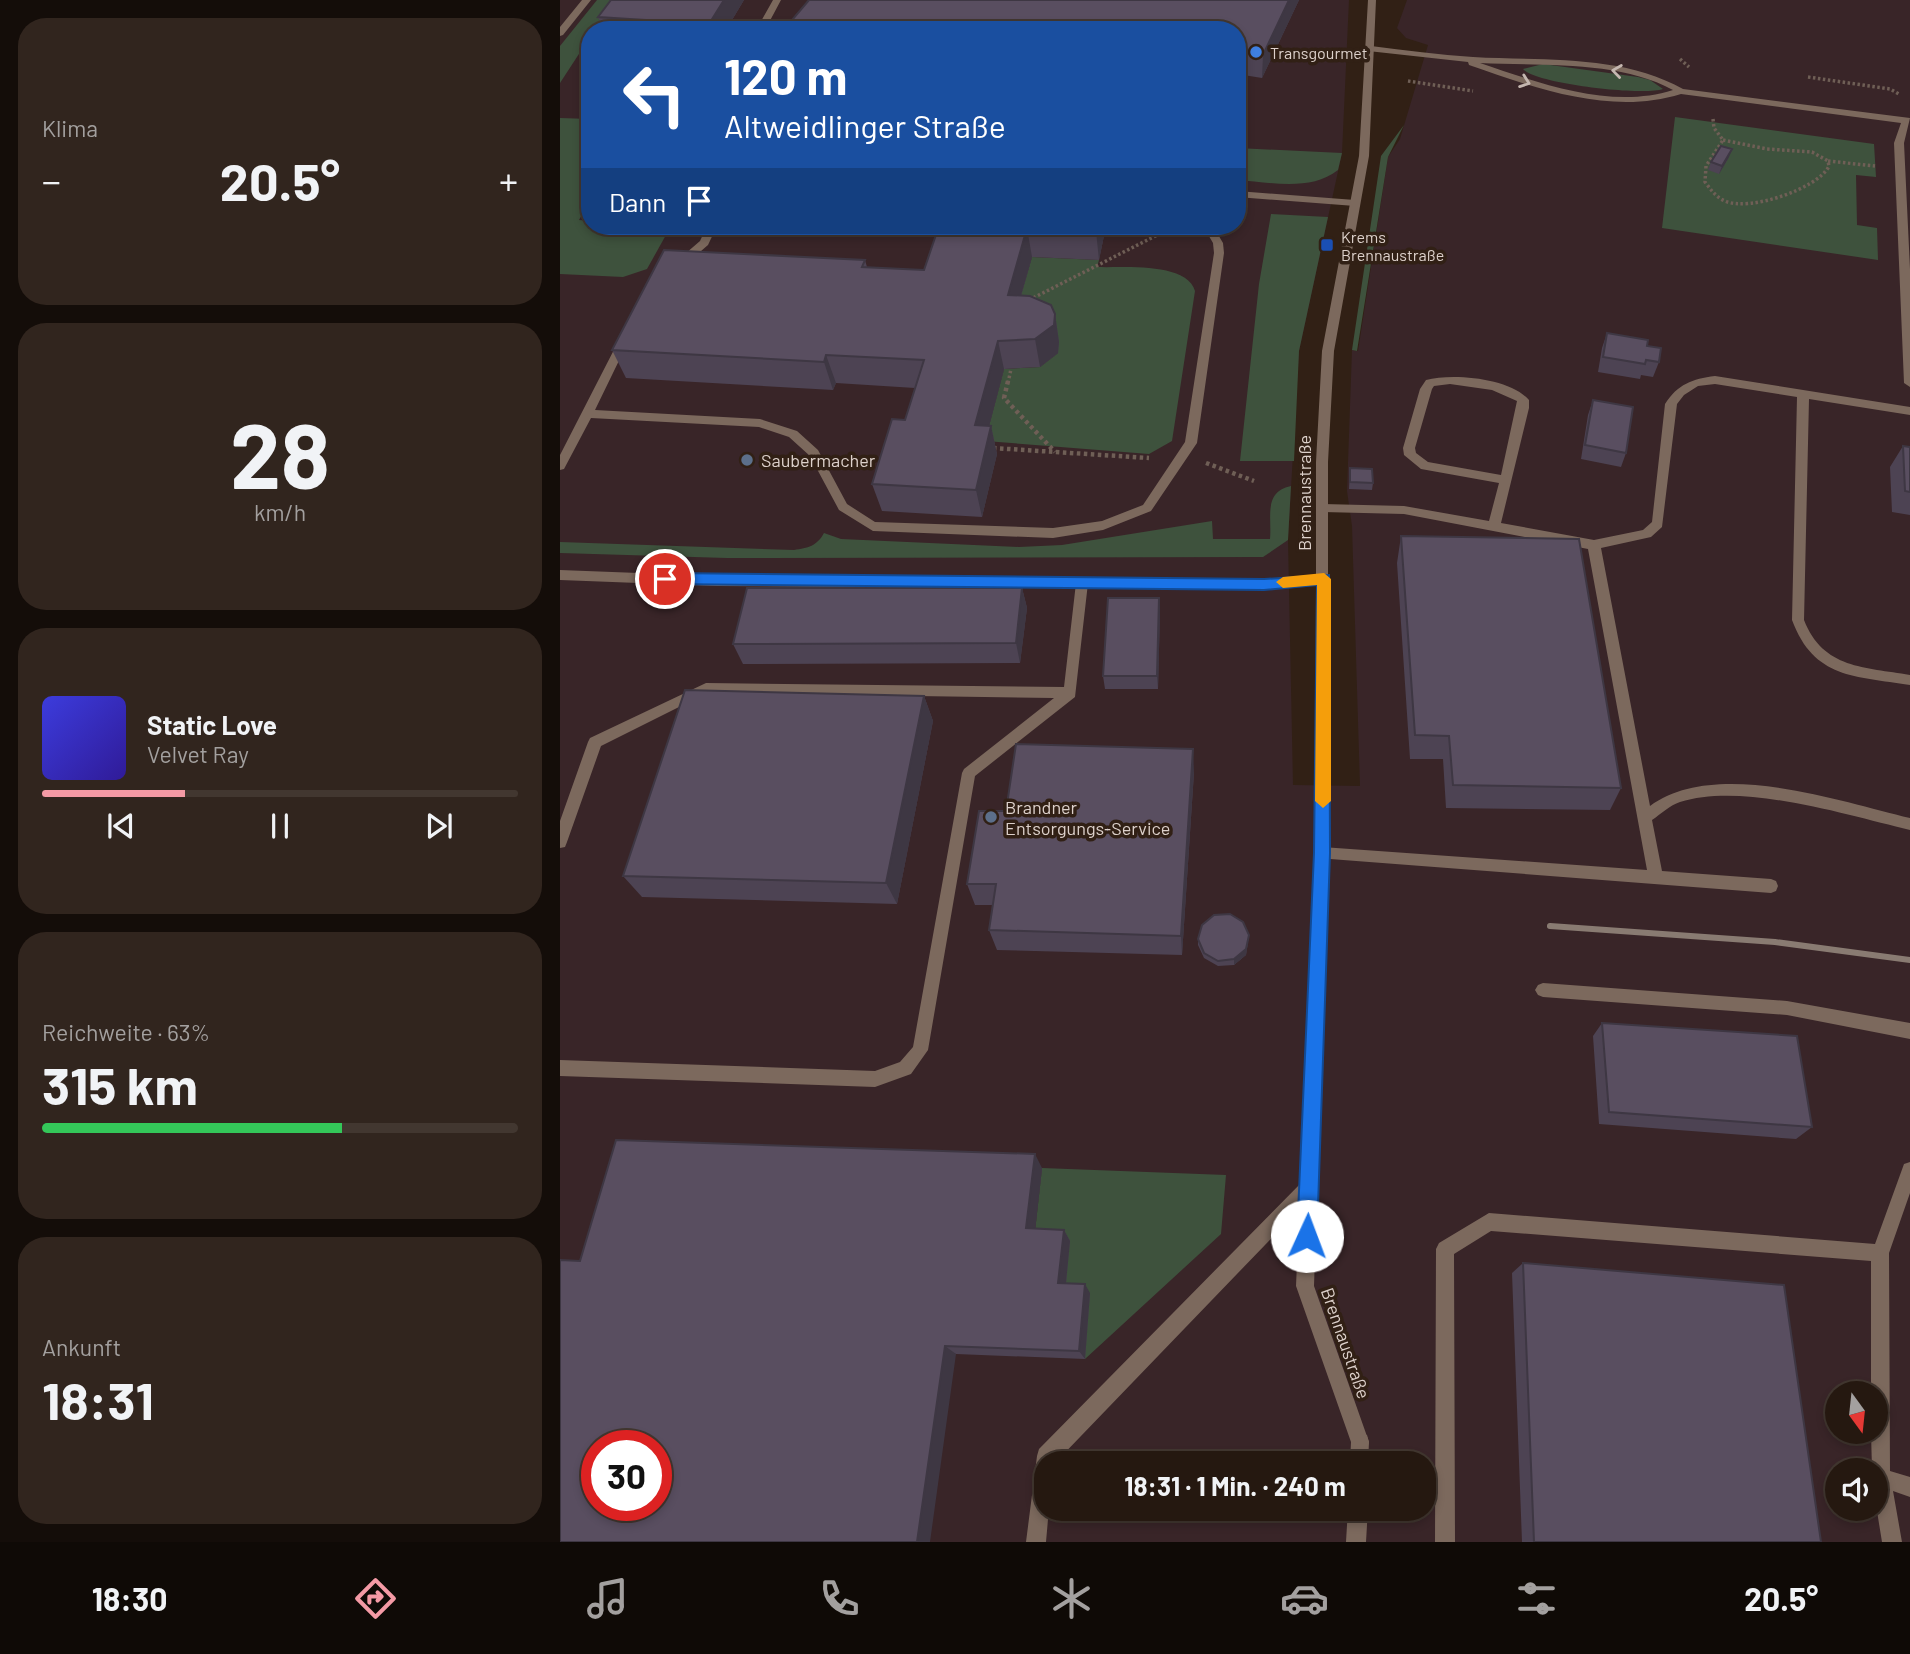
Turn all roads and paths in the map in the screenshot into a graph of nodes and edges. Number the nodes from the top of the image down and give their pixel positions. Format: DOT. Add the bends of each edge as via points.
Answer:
graph roads {
  1 [pos="587,0"];
  2 [pos="777,0"];
  3 [pos="1372,0"];
  4 [pos="765,21"];
  5 [pos="560,33"];
  6 [pos="1371,49"];
  7 [pos="1461,59"];
  8 [pos="1680,59"];
  9 [pos="1692,69"];
  10 [pos="1408,81"];
  11 [pos="1416,82"];
  12 [pos="1681,91"];
  13 [pos="1713,116"];
  14 [pos="1909,120"];
  15 [pos="1723,140"];
  16 [pos="1828,161"];
  17 [pos="1900,169"];
  18 [pos="1246,195"];
  19 [pos="1355,203"];
  20 [pos="708,235"];
  21 [pos="1157,235"];
  22 [pos="1213,235"];
  23 [pos="665,271"];
  24 [pos="1025,312"];
  25 [pos="630,327"];
  26 [pos="1011,369"];
  27 [pos="1910,383"];
  28 [pos="1803,393"];
  29 [pos="1910,411"];
  30 [pos="587,414"];
  31 [pos="990,448"];
  32 [pos="1055,452"];
  33 [pos="1180,460"];
  34 [pos="560,467"];
  35 [pos="1506,480"];
  36 [pos="1254,481"];
  37 [pos="1323,508"];
  38 [pos="1494,527"];
  39 [pos="1594,545"];
  40 [pos="560,575"];
  41 [pos="1324,579"];
  42 [pos="1082,583"];
  43 [pos="1910,680"];
  44 [pos="1070,693"];
  45 [pos="1644,817"];
  46 [pos="1910,824"];
  47 [pos="560,842"];
  48 [pos="1322,853"];
  49 [pos="1656,878"];
  50 [pos="1771,887"];
  51 [pos="1543,990"];
  52 [pos="1910,1031"];
  53 [pos="560,1068"];
  54 [pos="1910,1170"];
  55 [pos="1309,1187"];
  56 [pos="1880,1253"];
  57 [pos="1360,1451"];
  58 [pos="1881,1458"];
  59 [pos="1888,1480"];
  60 [pos="1910,1487"];
  61 [pos="1888,1519"];
  62 [pos="1357,1521"];
  63 [pos="1035,1542"];
  64 [pos="1356,1542"];
  65 [pos="1446,1542"];
  66 [pos="1892,1542"];
  1 -- 5 [label="street"];
  2 -- 4 [label="street"];
  3 -- 6 [label="street, Brennaustraße"];
  6 -- 7 [label="street"];
  6 -- 19 [label="street, Brennaustraße" via="1364,156"];
  12 -- 7 [label="street, one-way" via="1652,76 1543,61"];
  7 -- 12 [label="street, one-way" via="1537,86 1573,92 1645,101"];
  8 -- 9 [label="path"];
  10 -- 11 [label="path"];
  12 -- 14 [label="street"];
  13 -- 15 [label="path" via="1714,128"];
  14 -- 17 [label="street" via="1899,143"];
  15 -- 16 [label="path" via="1812,152"];
  15 -- 16 [label="path" via="1706,166 1705,182 1717,196 1737,205 1772,202 1822,176"];
  16 -- 17 [label="path"];
  17 -- 27 [label="street"];
  18 -- 19 [label="street"];
  19 -- 37 [label="street, Brennaustraße" via="1328,351"];
  20 -- 23 [label="street" via="693,255"];
  21 -- 24 [label="path" via="1029,300"];
  22 -- 33 [label="street" via="1219,253 1191,443"];
  25 -- 30 [label="street"];
  26 -- 32 [label="path" via="1004,398"];
  28 -- 29 [label="street"];
  28 -- 39 [label="street" via="1715,380 1694,382 1679,391 1671,404 1658,524 1647,534"];
  28 -- 43 [label="street" via="1798,620 1803,640 1816,656 1840,667"];
  30 -- 33 [label="street" via="760,423 793,434 814,453 843,508 873,526 1053,533 1102,525 1147,508"];
  30 -- 34 [label="street"];
  31 -- 32 [label="path"];
  32 -- 33 [label="path"];
  33 -- 36 [label="path" via="1212,464"];
  35 -- 35 [label="street" via="1523,400 1508,390 1450,380 1430,383 1410,455 1425,466"];
  35 -- 38 [label="street"];
  37 -- 38 [label="street" via="1404,510"];
  37 -- 41 [label="street, Brennaustraße"];
  38 -- 39 [label="street"];
  39 -- 45 [label="street"];
  40 -- 42 [label="street" via="718,581"];
  41 -- 42 [label="street" via="1264,584"];
  41 -- 48 [label="street, Brennaustraße"];
  42 -- 44 [label="street"];
  44 -- 47 [label="street" via="706,688 595,742"];
  44 -- 53 [label="street" via="969,773 920,1051 905,1068 875,1079"];
  45 -- 46 [label="street" via="1676,797 1719,790 1786,797"];
  45 -- 49 [label="street"];
  48 -- 49 [label="street"];
  48 -- 55 [label="street, Brennaustraße"];
  49 -- 50 [label="street"];
  51 -- 52 [label="street" via="1787,1008"];
  54 -- 56 [label="street"];
  55 -- 57 [label="street, Brennaustraße" via="1305,1286"];
  55 -- 63 [label="street" via="1046,1456"];
  56 -- 58 [label="street"];
  56 -- 65 [label="street" via="1489,1222 1446,1249"];
  59 -- 60 [label="street"];
  61 -- 66 [label="street"];
  62 -- 64 [label="street"];
}
